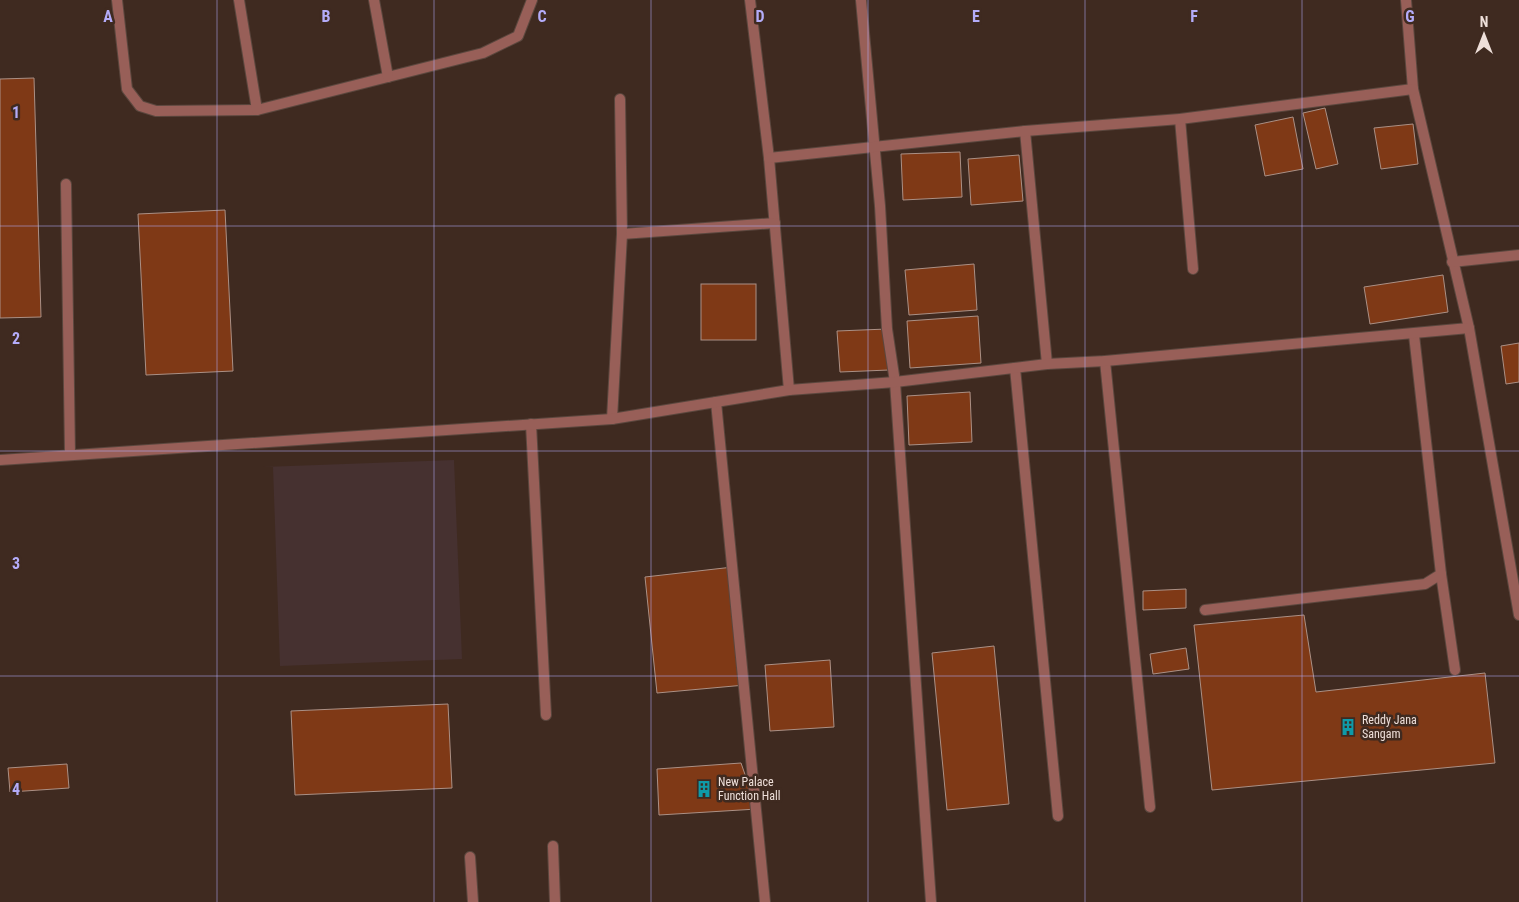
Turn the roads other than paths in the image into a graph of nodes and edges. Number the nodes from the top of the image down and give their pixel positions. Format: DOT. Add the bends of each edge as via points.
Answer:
graph roads {
  1 [pos="117,0"];
  2 [pos="239,0"];
  3 [pos="374,0"];
  4 [pos="532,0"];
  5 [pos="750,0"];
  6 [pos="861,0"];
  7 [pos="1406,0"];
  8 [pos="388,77"];
  9 [pos="1413,89"];
  10 [pos="620,98"];
  11 [pos="257,110"];
  12 [pos="1180,119"];
  13 [pos="1024,131"];
  14 [pos="874,148"];
  15 [pos="769,158"];
  16 [pos="66,184"];
  17 [pos="775,223"];
  18 [pos="622,234"];
  19 [pos="1519,255"];
  20 [pos="1452,262"];
  21 [pos="1193,270"];
  22 [pos="1469,328"];
  23 [pos="1414,335"];
  24 [pos="1105,361"];
  25 [pos="1046,364"];
  26 [pos="1015,368"];
  27 [pos="895,382"];
  28 [pos="789,390"];
  29 [pos="716,402"];
  30 [pos="612,419"];
  31 [pos="531,424"];
  32 [pos="70,455"];
  33 [pos="0,460"];
  34 [pos="1441,574"];
  35 [pos="1205,610"];
  36 [pos="1519,615"];
  37 [pos="1455,670"];
  38 [pos="546,715"];
  39 [pos="1150,807"];
  40 [pos="1058,816"];
  41 [pos="553,846"];
  42 [pos="470,857"];
  43 [pos="473,902"];
  44 [pos="555,902"];
  45 [pos="765,902"];
  46 [pos="931,902"];
  1 -- 11 [label="street" via="127,89 140,106 156,111"];
  2 -- 11 [label="street"];
  3 -- 8 [label="street"];
  4 -- 8 [label="street" via="518,36 483,53"];
  5 -- 15 [label="street"];
  6 -- 14 [label="street"];
  7 -- 9 [label="street"];
  8 -- 11 [label="street"];
  9 -- 12 [label="street"];
  9 -- 20 [label="street"];
  10 -- 18 [label="street"];
  12 -- 13 [label="street"];
  12 -- 21 [label="street"];
  13 -- 14 [label="street"];
  13 -- 25 [label="street"];
  14 -- 15 [label="street"];
  14 -- 27 [label="street" via="887,329"];
  15 -- 17 [label="street"];
  16 -- 32 [label="street"];
  17 -- 18 [label="street"];
  17 -- 28 [label="street"];
  18 -- 30 [label="street"];
  19 -- 20 [label="street"];
  20 -- 22 [label="street"];
  22 -- 23 [label="street"];
  22 -- 36 [label="street"];
  23 -- 24 [label="street"];
  23 -- 34 [label="street"];
  24 -- 25 [label="street"];
  24 -- 39 [label="street"];
  25 -- 26 [label="street"];
  26 -- 27 [label="street"];
  26 -- 40 [label="street"];
  27 -- 28 [label="street"];
  27 -- 46 [label="street"];
  28 -- 29 [label="street"];
  29 -- 30 [label="street"];
  29 -- 45 [label="street"];
  30 -- 31 [label="street"];
  31 -- 32 [label="street"];
  31 -- 38 [label="street"];
  32 -- 33 [label="street"];
  34 -- 35 [label="street" via="1425,584"];
  34 -- 37 [label="street"];
  41 -- 44 [label="street"];
  42 -- 43 [label="street"];
}
